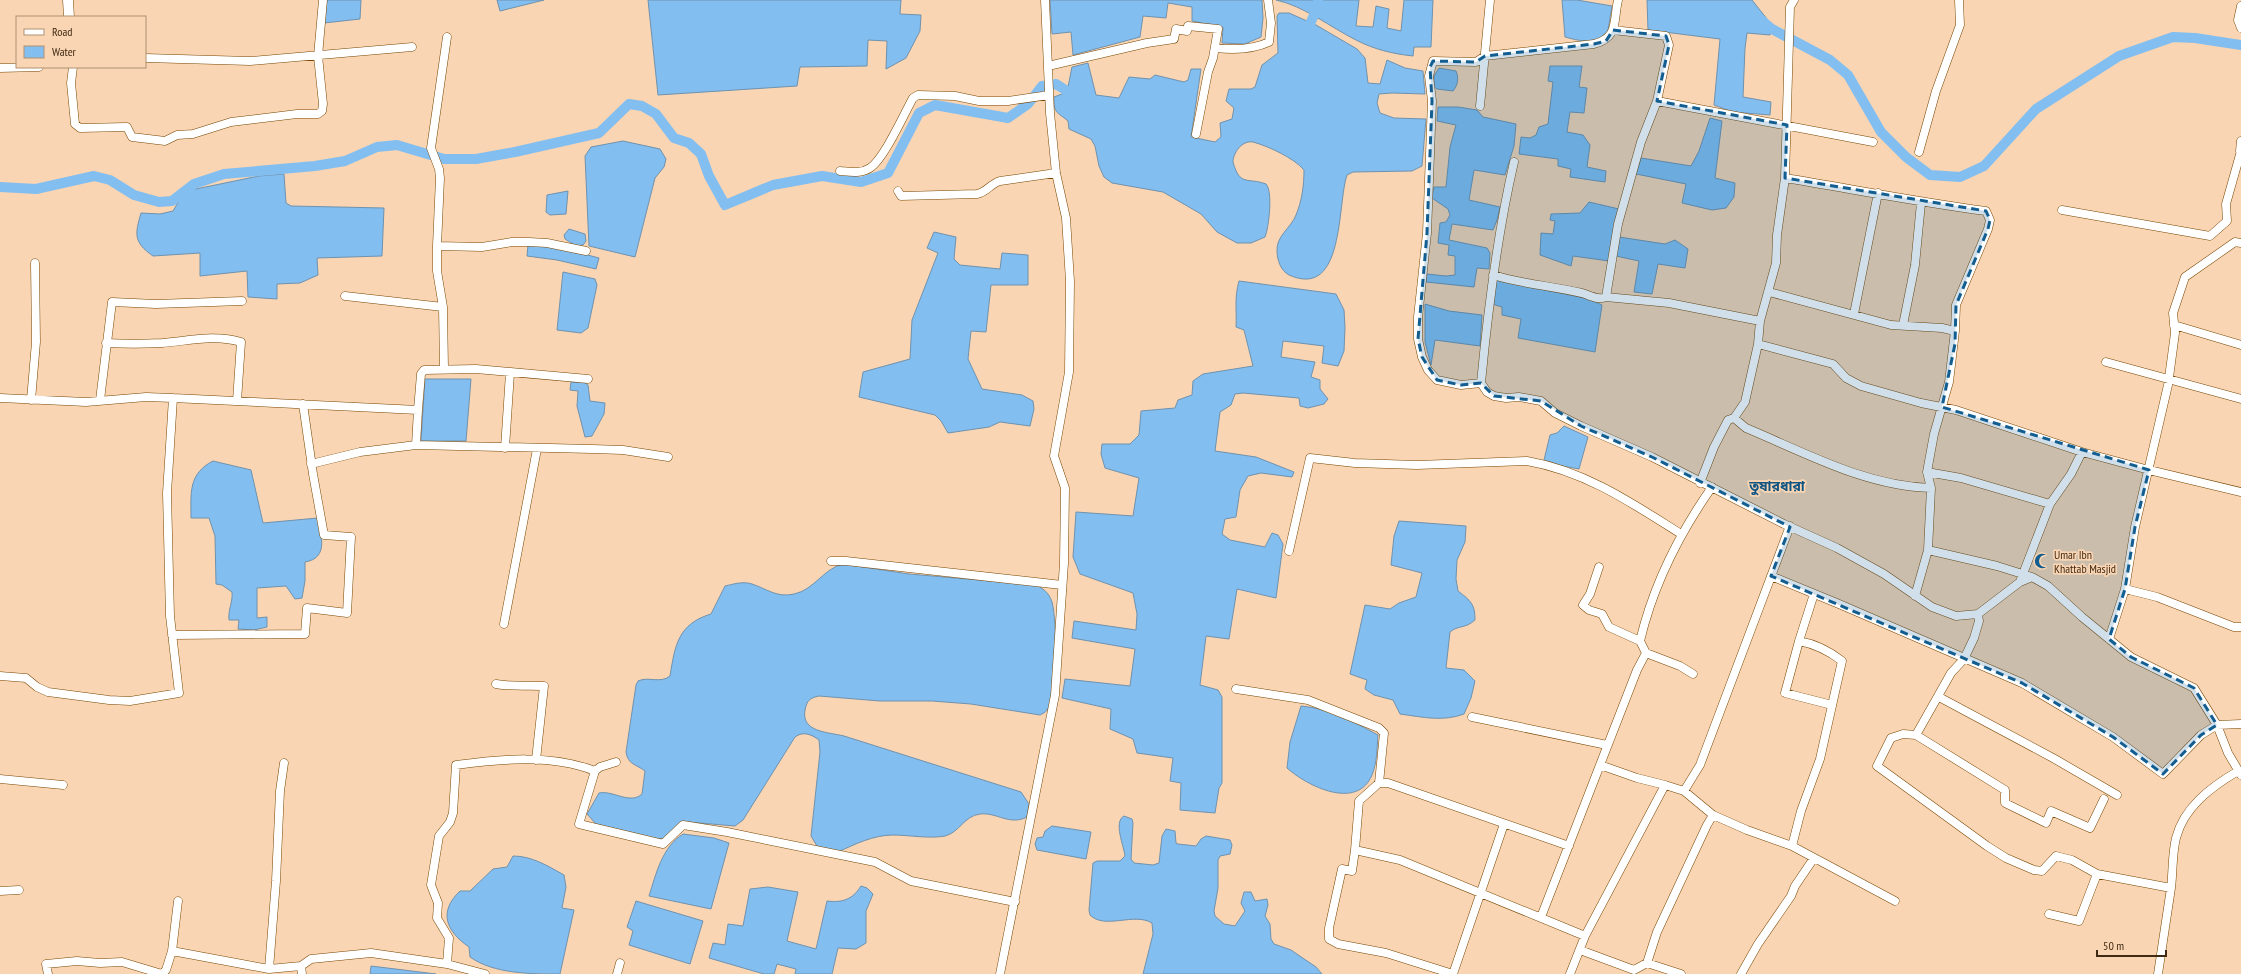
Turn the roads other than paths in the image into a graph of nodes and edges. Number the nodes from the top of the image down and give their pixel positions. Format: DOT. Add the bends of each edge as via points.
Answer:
graph roads {
  1 [pos="68,0"];
  2 [pos="322,0"];
  3 [pos="1045,0"];
  4 [pos="1268,0"];
  5 [pos="1490,0"];
  6 [pos="1618,0"];
  7 [pos="1794,0"];
  8 [pos="1959,0"];
  9 [pos="2241,6"];
  10 [pos="68,16"];
  11 [pos="2241,27"];
  12 [pos="1613,30"];
  13 [pos="447,37"];
  14 [pos="412,47"];
  15 [pos="1216,48"];
  16 [pos="318,56"];
  17 [pos="1485,56"];
  18 [pos="146,58"];
  19 [pos="1048,66"];
  20 [pos="0,68"];
  21 [pos="16,68"];
  22 [pos="73,68"];
  23 [pos="1049,95"];
  24 [pos="1657,101"];
  25 [pos="1480,106"];
  26 [pos="1787,125"];
  27 [pos="1196,134"];
  28 [pos="2241,141"];
  29 [pos="1873,142"];
  30 [pos="2240,151"];
  31 [pos="1919,152"];
  32 [pos="1514,162"];
  33 [pos="840,170"];
  34 [pos="1056,173"];
  35 [pos="1785,178"];
  36 [pos="898,191"];
  37 [pos="1878,193"];
  38 [pos="1921,203"];
  39 [pos="2062,210"];
  40 [pos="2241,243"];
  41 [pos="437,246"];
  42 [pos="586,251"];
  43 [pos="35,262"];
  44 [pos="1493,275"];
  45 [pos="1769,292"];
  46 [pos="345,296"];
  47 [pos="1606,297"];
  48 [pos="242,302"];
  49 [pos="443,307"];
  50 [pos="1854,314"];
  51 [pos="1760,321"];
  52 [pos="1903,325"];
  53 [pos="2174,325"];
  54 [pos="1955,331"];
  55 [pos="106,343"];
  56 [pos="1758,344"];
  57 [pos="2241,345"];
  58 [pos="2106,362"];
  59 [pos="444,369"];
  60 [pos="510,372"];
  61 [pos="588,379"];
  62 [pos="2168,381"];
  63 [pos="1481,383"];
  64 [pos="0,398"];
  65 [pos="172,398"];
  66 [pos="2241,399"];
  67 [pos="32,400"];
  68 [pos="100,400"];
  69 [pos="237,401"];
  70 [pos="303,404"];
  71 [pos="1942,407"];
  72 [pos="418,410"];
  73 [pos="1734,418"];
  74 [pos="416,445"];
  75 [pos="505,448"];
  76 [pos="537,448"];
  77 [pos="2082,452"];
  78 [pos="668,457"];
  79 [pos="311,464"];
  80 [pos="2149,470"];
  81 [pos="1927,472"];
  82 [pos="1700,483"];
  83 [pos="1712,487"];
  84 [pos="1931,488"];
  85 [pos="2241,492"];
  86 [pos="2050,504"];
  87 [pos="1790,526"];
  88 [pos="1681,534"];
  89 [pos="1289,550"];
  90 [pos="1928,550"];
  91 [pos="831,561"];
  92 [pos="1599,567"];
  93 [pos="1771,576"];
  94 [pos="2021,578"];
  95 [pos="1062,586"];
  96 [pos="2125,589"];
  97 [pos="1814,594"];
  98 [pos="1914,596"];
  99 [pos="1978,614"];
  100 [pos="504,624"];
  101 [pos="2241,627"];
  102 [pos="172,635"];
  103 [pos="2109,639"];
  104 [pos="1640,641"];
  105 [pos="1799,641"];
  106 [pos="1646,653"];
  107 [pos="1964,659"];
  108 [pos="1693,674"];
  109 [pos="0,676"];
  110 [pos="496,684"];
  111 [pos="1236,689"];
  112 [pos="1939,697"];
  113 [pos="1832,705"];
  114 [pos="1472,717"];
  115 [pos="2241,724"];
  116 [pos="2217,725"];
  117 [pos="1916,736"];
  118 [pos="1607,746"];
  119 [pos="536,760"];
  120 [pos="616,762"];
  121 [pos="284,763"];
  122 [pos="1600,765"];
  123 [pos="595,772"];
  124 [pos="2239,773"];
  125 [pos="0,779"];
  126 [pos="1379,783"];
  127 [pos="63,785"];
  128 [pos="1665,785"];
  129 [pos="1684,791"];
  130 [pos="2117,795"];
  131 [pos="2104,799"];
  132 [pos="1713,816"];
  133 [pos="1504,824"];
  134 [pos="1569,846"];
  135 [pos="1792,846"];
  136 [pos="1354,850"];
  137 [pos="1814,858"];
  138 [pos="2097,874"];
  139 [pos="2171,888"];
  140 [pos="19,890"];
  141 [pos="0,891"];
  142 [pos="1481,893"];
  143 [pos="178,901"];
  144 [pos="1895,901"];
  145 [pos="1015,902"];
  146 [pos="2049,914"];
  147 [pos="1541,917"];
  148 [pos="1585,936"];
  149 [pos="1580,950"];
  150 [pos="172,951"];
  151 [pos="620,963"];
  152 [pos="1648,963"];
  153 [pos="447,964"];
  154 [pos="268,969"];
  155 [pos="302,970"];
  156 [pos="48,974"];
  157 [pos="485,974"];
  158 [pos="617,974"];
  159 [pos="1000,974"];
  160 [pos="1453,974"];
  161 [pos="1570,974"];
  162 [pos="1681,974"];
  163 [pos="1741,974"];
  164 [pos="2158,974"];
  1 -- 10 [label="street"];
  2 -- 16 [label="street"];
  3 -- 19 [label="street"];
  4 -- 15 [label="street" via="1271,29 1269,42 1242,49"];
  5 -- 17 [label="street"];
  6 -- 12 [label="street"];
  7 -- 26 [label="street" via="1790,7"];
  8 -- 31 [label="street" via="1960,24 1936,91"];
  9 -- 11 [label="street" via="2238,20"];
  12 -- 17 [label="street" via="1606,41 1594,44"];
  12 -- 24 [label="street" via="1666,36 1669,45"];
  13 -- 41 [label="street" via="431,148 439,169"];
  14 -- 16 [label="street"];
  15 -- 19 [label="street" via="1218,29 1188,26 1187,30 1176,29 1174,39"];
  15 -- 27 [label="street" via="1208,72"];
  16 -- 18 [label="street" via="250,61"];
  16 -- 22 [label="street" via="323,104 321,112 231,122 193,134 177,135 165,141 132,137 127,127 76,126"];
  17 -- 25 [label="street"];
  17 -- 63 [label="street" via="1476,62 1433,61 1430,67 1432,101 1427,233 1418,317 1418,339 1422,357 1428,370 1437,380 1461,385"];
  19 -- 23 [label="street"];
  20 -- 21 [label="street"];
  23 -- 33 [label="street" via="1008,101 979,101 955,96 918,94 913,98 881,156 870,168 858,173"];
  23 -- 34 [label="street"];
  24 -- 26 [label="street"];
  24 -- 47 [label="street" via="1641,142 1618,224"];
  26 -- 29 [label="street"];
  26 -- 35 [label="street"];
  28 -- 30 [label="street"];
  30 -- 39 [label="street" via="2226,204 2227,221 2210,236"];
  32 -- 44 [label="street"];
  34 -- 36 [label="street" via="995,182 985,192 977,194 901,196"];
  34 -- 95 [label="street" via="1066,218 1071,305 1070,372 1054,456 1065,488"];
  35 -- 37 [label="street"];
  35 -- 45 [label="street" via="1776,263"];
  37 -- 38 [label="street"];
  37 -- 50 [label="street"];
  38 -- 52 [label="street" via="1915,265"];
  38 -- 54 [label="street" via="1986,211 1989,216 1988,229 1956,305"];
  40 -- 53 [label="street" via="2235,242 2185,277 2173,313"];
  41 -- 42 [label="street" via="482,247 529,242"];
  41 -- 49 [label="street" via="436,271"];
  43 -- 67 [label="street" via="36,342"];
  44 -- 47 [label="street" via="1597,298"];
  44 -- 63 [label="street"];
  45 -- 50 [label="street"];
  45 -- 51 [label="street"];
  46 -- 49 [label="street"];
  47 -- 51 [label="street" via="1669,303"];
  48 -- 55 [label="street" via="112,302"];
  49 -- 59 [label="street"];
  50 -- 52 [label="street" via="1891,325"];
  51 -- 56 [label="street"];
  52 -- 54 [label="street"];
  53 -- 57 [label="street"];
  53 -- 62 [label="street"];
  54 -- 71 [label="street" via="1949,382"];
  55 -- 68 [label="street"];
  55 -- 69 [label="street" via="161,343 203,338 224,338 241,342"];
  56 -- 71 [label="street" via="1833,364 1846,378 1861,386"];
  56 -- 73 [label="street" via="1745,402"];
  58 -- 62 [label="street"];
  59 -- 60 [label="street"];
  59 -- 72 [label="street" via="424,370 421,374"];
  60 -- 61 [label="street"];
  60 -- 75 [label="street"];
  62 -- 66 [label="street"];
  62 -- 80 [label="street"];
  63 -- 82 [label="street" via="1487,392 1494,396 1541,401 1555,413 1652,457"];
  64 -- 67 [label="street"];
  65 -- 68 [label="street"];
  65 -- 69 [label="street"];
  65 -- 102 [label="street" via="167,493"];
  67 -- 68 [label="street"];
  69 -- 70 [label="street"];
  70 -- 72 [label="street"];
  70 -- 79 [label="street"];
  71 -- 77 [label="street"];
  71 -- 81 [label="street"];
  72 -- 74 [label="street"];
  73 -- 82 [label="street" via="1728,420"];
  73 -- 84 [label="street" via="1746,428 1860,476 1910,487"];
  74 -- 75 [label="street"];
  74 -- 79 [label="street" via="360,452"];
  75 -- 76 [label="street"];
  76 -- 78 [label="street" via="623,450"];
  76 -- 100 [label="street"];
  77 -- 80 [label="street"];
  77 -- 86 [label="street" via="2071,474"];
  79 -- 102 [label="street" via="324,535 351,536 347,613 307,608 304,634"];
  80 -- 85 [label="street"];
  80 -- 96 [label="street" via="2135,527"];
  81 -- 84 [label="street"];
  81 -- 86 [label="street" via="1961,478"];
  82 -- 83 [label="street"];
  83 -- 87 [label="street"];
  83 -- 88 [label="street"];
  84 -- 90 [label="street"];
  86 -- 94 [label="street"];
  87 -- 93 [label="street"];
  87 -- 98 [label="street" via="1884,574"];
  88 -- 89 [label="street" via="1590,480 1545,464 1527,461 1397,465 1310,458"];
  88 -- 104 [label="street"];
  90 -- 94 [label="street" via="1997,566"];
  90 -- 98 [label="street"];
  91 -- 95 [label="street" via="846,560"];
  92 -- 104 [label="street" via="1590,594 1583,605 1602,614 1609,627"];
  93 -- 97 [label="street"];
  93 -- 129 [label="street" via="1703,758"];
  94 -- 99 [label="street"];
  94 -- 103 [label="street" via="2032,577 2048,586"];
  95 -- 145 [label="street" via="1055,695 1030,812"];
  96 -- 101 [label="street" via="2157,597"];
  96 -- 103 [label="street"];
  97 -- 105 [label="street"];
  97 -- 107 [label="street"];
  98 -- 99 [label="street" via="1932,608 1956,616"];
  99 -- 107 [label="street" via="1979,621 1974,638"];
  102 -- 109 [label="street" via="179,693 130,701 109,700 48,692 26,678"];
  103 -- 116 [label="street" via="2131,657 2194,688"];
  104 -- 106 [label="street"];
  105 -- 113 [label="street" via="1810,643 1842,661"];
  105 -- 113 [label="street" via="1785,693"];
  106 -- 108 [label="street" via="1680,666"];
  106 -- 118 [label="street"];
  107 -- 112 [label="street" via="1951,673"];
  107 -- 116 [label="street" via="2022,683 2113,737 2163,774 2201,735"];
  110 -- 119 [label="street" via="508,687 544,686"];
  111 -- 126 [label="street" via="1308,700 1379,728 1384,733"];
  112 -- 117 [label="street"];
  112 -- 130 [label="street"];
  113 -- 135 [label="street" via="1820,759 1801,811"];
  114 -- 118 [label="street"];
  115 -- 116 [label="street"];
  116 -- 124 [label="street"];
  117 -- 131 [label="street" via="2005,790 2005,803 2046,823 2051,811 2090,828"];
  117 -- 138 [label="street" via="1904,734 1891,738 1877,766 2006,858 2042,871 2056,856 2072,860"];
  118 -- 122 [label="street"];
  119 -- 123 [label="street" via="572,764"];
  119 -- 153 [label="street" via="456,765 453,813 450,822 439,836 431,885 438,903 437,918 449,938"];
  120 -- 123 [label="street" via="600,767"];
  121 -- 154 [label="street"];
  122 -- 128 [label="street"];
  122 -- 134 [label="street"];
  123 -- 145 [label="street" via="579,824 663,844 683,825 727,832 875,862 911,881"];
  124 -- 139 [label="street" via="2221,782 2201,797 2188,812 2176,838"];
  125 -- 127 [label="street"];
  126 -- 133 [label="street" via="1388,783"];
  126 -- 136 [label="street" via="1359,801"];
  128 -- 129 [label="street"];
  128 -- 148 [label="street"];
  129 -- 132 [label="street"];
  132 -- 135 [label="street"];
  132 -- 152 [label="street" via="1657,932"];
  133 -- 134 [label="street"];
  133 -- 142 [label="street"];
  134 -- 147 [label="street"];
  135 -- 137 [label="street"];
  136 -- 142 [label="street" via="1400,860"];
  136 -- 160 [label="street" via="1352,871 1342,869 1329,928 1329,939 1338,944 1414,960"];
  137 -- 144 [label="street"];
  137 -- 163 [label="street"];
  138 -- 139 [label="street"];
  138 -- 146 [label="street" via="2079,921"];
  139 -- 164 [label="street"];
  140 -- 141 [label="street"];
  142 -- 147 [label="street"];
  142 -- 160 [label="street"];
  143 -- 150 [label="street"];
  145 -- 159 [label="street"];
  147 -- 148 [label="street"];
  148 -- 149 [label="street"];
  149 -- 152 [label="street" via="1634,970"];
  149 -- 161 [label="street"];
  150 -- 154 [label="street"];
  150 -- 156 [label="street" via="166,970 162,974 122,962 77,961 46,964"];
  151 -- 158 [label="street"];
  152 -- 162 [label="street"];
  153 -- 155 [label="street" via="370,953 311,959"];
  153 -- 157 [label="street"];
  154 -- 155 [label="street"];
}
